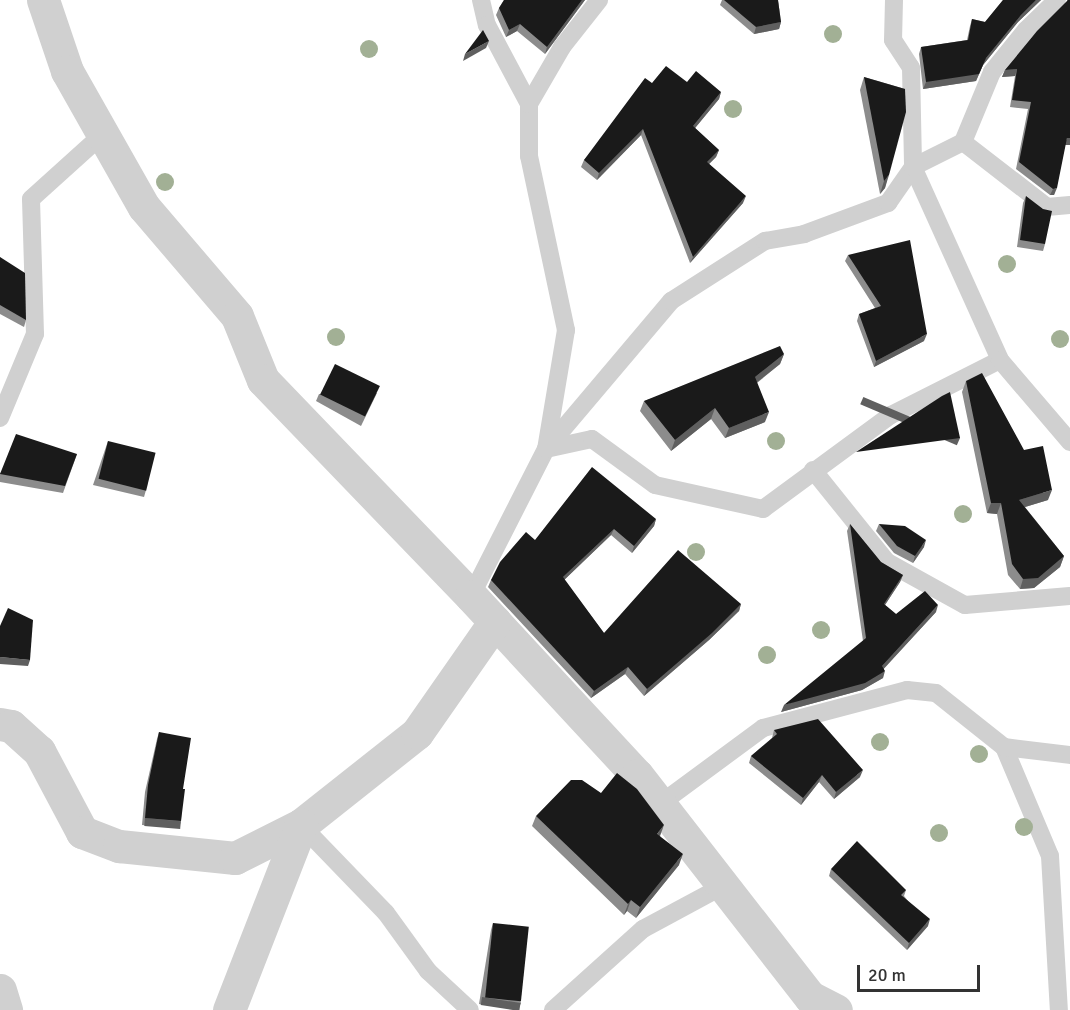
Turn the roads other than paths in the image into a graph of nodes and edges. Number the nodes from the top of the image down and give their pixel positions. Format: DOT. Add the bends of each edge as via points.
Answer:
graph roads {
  1 [pos="43,0"];
  2 [pos="481,0"];
  3 [pos="599,0"];
  4 [pos="894,0"];
  5 [pos="1057,0"];
  6 [pos="530,104"];
  7 [pos="103,134"];
  8 [pos="963,142"];
  9 [pos="913,167"];
  10 [pos="1070,205"];
  11 [pos="1000,360"];
  12 [pos="0,418"];
  13 [pos="1070,442"];
  14 [pos="546,449"];
  15 [pos="813,470"];
  16 [pos="471,596"];
  17 [pos="1070,596"];
  18 [pos="495,621"];
  19 [pos="0,724"];
  20 [pos="1004,747"];
  21 [pos="1070,755"];
  22 [pos="660,804"];
  23 [pos="302,825"];
  24 [pos="723,886"];
  25 [pos="0,990"];
  26 [pos="6,1010"];
  27 [pos="229,1010"];
  28 [pos="471,1010"];
  29 [pos="553,1010"];
  30 [pos="837,1010"];
  31 [pos="1059,1010"];
  1 -- 7 [label="street" via="67,71"];
  2 -- 6 [label="lane" via="488,25"];
  3 -- 6 [label="lane" via="562,47"];
  4 -- 9 [label="lane" via="893,40 911,68"];
  5 -- 8 [label="lane" via="992,72"];
  6 -- 14 [label="lane" via="529,156 566,330"];
  7 -- 12 [label="lane" via="31,199 35,334"];
  7 -- 16 [label="street" via="144,207 237,316 263,380"];
  8 -- 9 [label="lane"];
  8 -- 10 [label="lane" via="1047,207"];
  9 -- 11 [label="lane"];
  9 -- 14 [label="lane" via="888,203 804,234 765,241 671,301"];
  11 -- 13 [label="lane"];
  11 -- 15 [label="lane" via="891,415"];
  14 -- 15 [label="lane" via="592,439 655,485 763,509"];
  14 -- 16 [label="lane"];
  15 -- 17 [label="lane" via="887,562 965,605"];
  16 -- 18 [label="street"];
  18 -- 22 [label="street"];
  18 -- 23 [label="street" via="417,733"];
  19 -- 23 [label="street" via="11,726 39,751 82,832 119,846 235,858"];
  20 -- 21 [label="lane"];
  20 -- 22 [label="lane" via="936,693 907,690 763,728"];
  20 -- 31 [label="lane" via="1050,856"];
  22 -- 24 [label="street"];
  23 -- 27 [label="street"];
  23 -- 28 [label="lane" via="386,913 428,971"];
  24 -- 29 [label="lane" via="643,929"];
  24 -- 30 [label="street" via="810,997"];
  25 -- 26 [label="street"];
}
